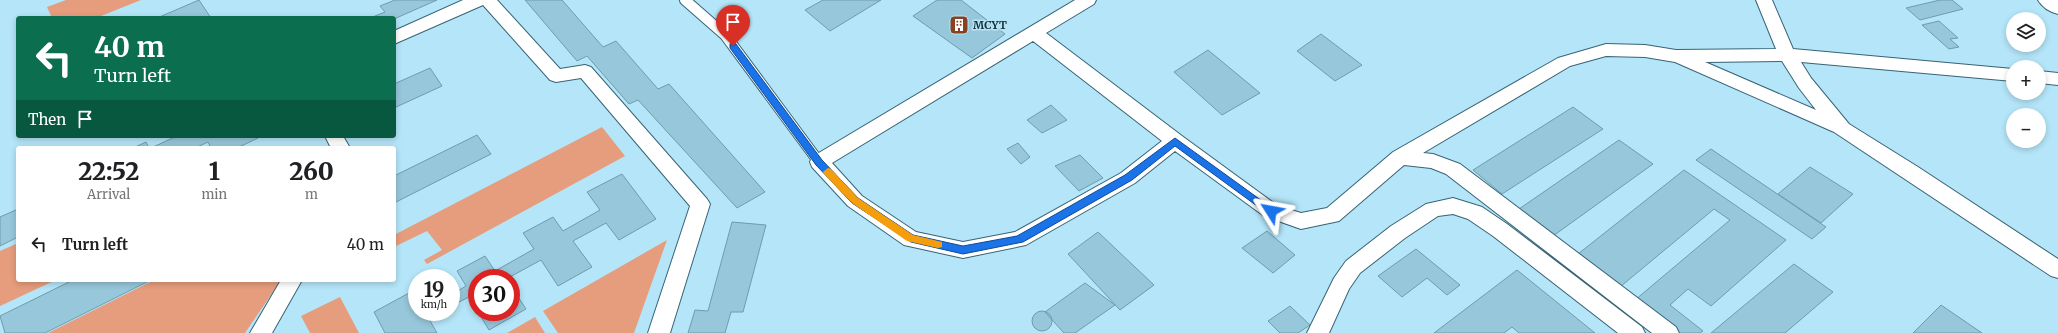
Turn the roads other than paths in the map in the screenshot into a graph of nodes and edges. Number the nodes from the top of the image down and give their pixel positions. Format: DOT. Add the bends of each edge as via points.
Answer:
graph roads {
  1 [pos="478,0"];
  2 [pos="488,0"];
  3 [pos="686,0"];
  4 [pos="1088,0"];
  5 [pos="1764,0"];
  6 [pos="2046,0"];
  7 [pos="2058,8"];
  8 [pos="1034,33"];
  9 [pos="396,37"];
  10 [pos="1787,55"];
  11 [pos="1676,56"];
  12 [pos="2006,74"];
  13 [pos="2046,78"];
  14 [pos="2058,79"];
  15 [pos="1842,129"];
  16 [pos="1175,141"];
  17 [pos="1400,157"];
  18 [pos="819,162"];
  19 [pos="2058,270"];
  20 [pos="291,282"];
  21 [pos="261,333"];
  22 [pos="659,333"];
  23 [pos="1318,333"];
  24 [pos="1634,333"];
  25 [pos="1668,333"];
  1 -- 9 [label="street"];
  2 -- 22 [label="street" via="556,76 585,71 700,204"];
  3 -- 18 [label="lane" via="726,35"];
  4 -- 8 [label="street"];
  5 -- 10 [label="street"];
  6 -- 7 [label="street"];
  8 -- 16 [label="street"];
  8 -- 18 [label="street"];
  10 -- 11 [label="street"];
  10 -- 12 [label="street"];
  10 -- 15 [label="street" via="1805,83"];
  11 -- 15 [label="street"];
  11 -- 17 [label="street" via="1645,50 1606,50 1564,62"];
  13 -- 14 [label="street"];
  15 -- 19 [label="street"];
  16 -- 17 [label="street" via="1271,211 1301,221 1332,215"];
  16 -- 18 [label="street" via="1128,178 1019,239 963,250 911,239 855,201"];
  17 -- 25 [label="street" via="1433,161 1453,170"];
  20 -- 21 [label="street"];
  23 -- 24 [label="street" via="1341,284 1353,267 1433,209 1453,206 1475,213 1500,230"];
}
